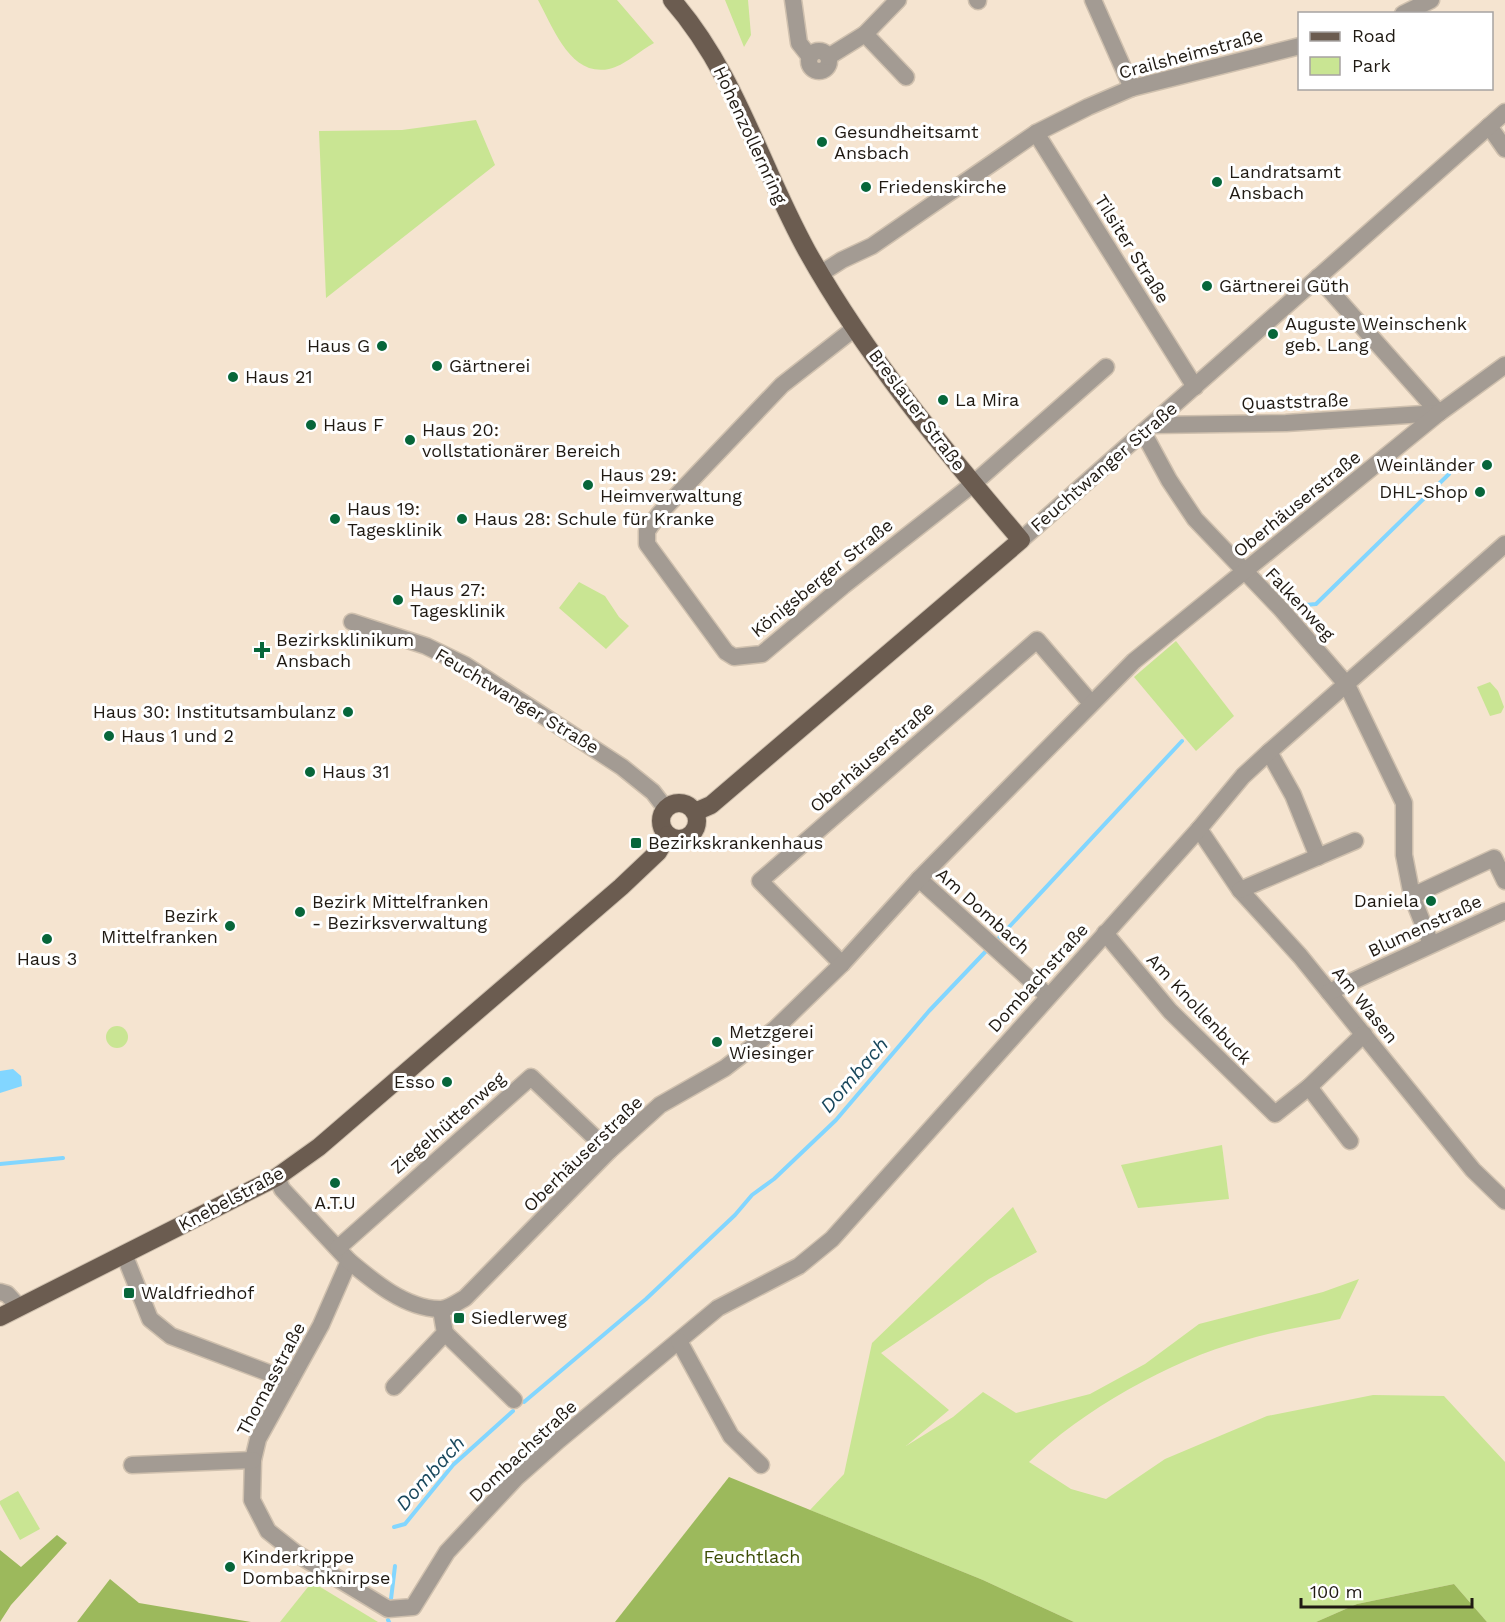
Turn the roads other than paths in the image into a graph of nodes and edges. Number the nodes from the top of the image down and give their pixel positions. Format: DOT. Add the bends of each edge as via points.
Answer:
graph roads {
  1 [pos="672,0"];
  2 [pos="793,0"];
  3 [pos="898,0"];
  4 [pos="1094,0"];
  5 [pos="1431,0"];
  6 [pos="1407,12"];
  7 [pos="865,34"];
  8 [pos="1298,46"];
  9 [pos="906,76"];
  10 [pos="1132,88"];
  11 [pos="1505,112"];
  12 [pos="1489,126"];
  13 [pos="1036,133"];
  14 [pos="1505,149"];
  15 [pos="820,274"];
  16 [pos="1318,277"];
  17 [pos="855,328"];
  18 [pos="1505,364"];
  19 [pos="1106,367"];
  20 [pos="1195,387"];
  21 [pos="1439,413"];
  22 [pos="1148,429"];
  23 [pos="973,484"];
  24 [pos="1021,540"];
  25 [pos="1505,544"];
  26 [pos="1244,572"];
  27 [pos="352,622"];
  28 [pos="1347,685"];
  29 [pos="1090,702"];
  30 [pos="1269,752"];
  31 [pos="666,808"];
  32 [pos="695,812"];
  33 [pos="1199,829"];
  34 [pos="668,835"];
  35 [pos="1355,841"];
  36 [pos="1318,857"];
  37 [pos="919,879"];
  38 [pos="1505,881"];
  39 [pos="1240,890"];
  40 [pos="1412,896"];
  41 [pos="1505,911"];
  42 [pos="1105,933"];
  43 [pos="1431,944"];
  44 [pos="842,964"];
  45 [pos="1329,992"];
  46 [pos="1048,996"];
  47 [pos="1364,1034"];
  48 [pos="1309,1087"];
  49 [pos="1350,1141"];
  50 [pos="609,1151"];
  51 [pos="277,1177"];
  52 [pos="1505,1201"];
  53 [pos="338,1248"];
  54 [pos="124,1254"];
  55 [pos="349,1261"];
  56 [pos="0,1292"];
  57 [pos="19,1307"];
  58 [pos="441,1310"];
  59 [pos="0,1317"];
  60 [pos="446,1333"];
  61 [pos="679,1341"];
  62 [pos="290,1381"];
  63 [pos="394,1387"];
  64 [pos="514,1400"];
  65 [pos="253,1460"];
  66 [pos="132,1465"];
  67 [pos="761,1465"];
  68 [pos="413,1607"];
  1 -- 15 [label="main road, Hohenzollernring" via="695,26 736,97 789,218"];
  2 -- 7 [label="street" via="799,43 810,57 819,51 828,57"];
  3 -- 7 [label="street"];
  4 -- 10 [label="street"];
  5 -- 6 [label="street"];
  7 -- 9 [label="street"];
  8 -- 10 [label="street, Crailsheimstraße"];
  10 -- 13 [label="street, Crailsheimstraße"];
  11 -- 12 [label="street, Feuchtwanger Straße"];
  12 -- 14 [label="street"];
  12 -- 16 [label="street, Feuchtwanger Straße"];
  13 -- 15 [label="street, Crailsheimstraße" via="872,246"];
  13 -- 20 [label="street, Tilsiter Straße"];
  15 -- 17 [label="main road, Breslauer Straße"];
  16 -- 20 [label="street, Feuchtwanger Straße"];
  16 -- 21 [label="street"];
  17 -- 23 [label="main road, Breslauer Straße"];
  17 -- 23 [label="street, Königsberger Straße" via="782,385 647,531 647,543 726,652 734,657 762,654"];
  18 -- 21 [label="street, Oberhäuserstraße"];
  19 -- 23 [label="street, Königsberger Straße"];
  20 -- 22 [label="street, Feuchtwanger Straße"];
  21 -- 22 [label="street, Quaststraße"];
  21 -- 26 [label="street, Oberhäuserstraße"];
  22 -- 24 [label="street, Feuchtwanger Straße"];
  22 -- 26 [label="street, Falkenweg" via="1169,480 1195,519"];
  23 -- 24 [label="main road, Breslauer Straße"];
  24 -- 32 [label="main road, Feuchtwanger Straße" via="711,805"];
  25 -- 28 [label="street, Dombachstraße"];
  26 -- 28 [label="street, Falkenweg"];
  26 -- 29 [label="street, Oberhäuserstraße"];
  27 -- 31 [label="street, Feuchtwanger Straße" via="426,646 465,665 622,766"];
  28 -- 30 [label="street, Dombachstraße"];
  28 -- 40 [label="street, Falkenweg" via="1404,803 1404,855"];
  29 -- 37 [label="street, Oberhäuserstraße"];
  29 -- 44 [label="street, Oberhäuserstraße" via="1036,640 760,881"];
  30 -- 33 [label="street, Dombachstraße" via="1243,776"];
  30 -- 36 [label="street" via="1293,795"];
  31 -- 32 [label="main road" via="678,803"];
  31 -- 34 [label="main road" via="661,819"];
  32 -- 34 [label="main road" via="697,824 691,835 680,839"];
  33 -- 39 [label="street, Am Wasen"];
  33 -- 42 [label="street, Dombachstraße"];
  34 -- 51 [label="main road, Knebelstraße" via="658,852 621,887 319,1147"];
  35 -- 36 [label="street"];
  36 -- 39 [label="street"];
  37 -- 44 [label="street, Oberhäuserstraße"];
  37 -- 46 [label="street, Am Dombach"];
  38 -- 40 [label="street" via="1494,858"];
  39 -- 45 [label="street, Am Wasen"];
  40 -- 43 [label="street, Falkenweg"];
  41 -- 43 [label="street, Blumenstraße"];
  42 -- 46 [label="street, Dombachstraße"];
  42 -- 48 [label="street, Am Knollenbuck" via="1170,1011 1267,1109 1275,1114"];
  43 -- 45 [label="street, Blumenstraße"];
  44 -- 50 [label="street, Oberhäuserstraße" via="775,1029 725,1068 660,1106"];
  45 -- 47 [label="street, Am Wasen"];
  46 -- 61 [label="street, Dombachstraße" via="832,1239 799,1266 718,1308"];
  47 -- 48 [label="street"];
  47 -- 52 [label="street, Am Wasen" via="1473,1170"];
  48 -- 49 [label="street"];
  50 -- 53 [label="street, Ziegelhüttenweg" via="531,1077"];
  50 -- 58 [label="street, Oberhäuserstraße" via="482,1283 465,1298"];
  51 -- 53 [label="street" via="282,1189"];
  51 -- 54 [label="main road, Knebelstraße"];
  53 -- 55 [label="street"];
  54 -- 57 [label="main road, Knebelstraße"];
  54 -- 62 [label="street" via="150,1319 171,1336"];
  55 -- 58 [label="street" via="402,1298"];
  55 -- 62 [label="street, Thomasstraße" via="321,1325"];
  56 -- 57 [label="street"];
  57 -- 59 [label="main road, Knebelstraße"];
  58 -- 60 [label="street"];
  60 -- 63 [label="street"];
  60 -- 64 [label="street"];
  61 -- 67 [label="street" via="731,1436"];
  61 -- 68 [label="street, Dombachstraße" via="516,1478 447,1552"];
  62 -- 65 [label="street, Thomasstraße" via="258,1439"];
  65 -- 66 [label="street"];
  65 -- 68 [label="street, Thomasstraße" via="252,1500 268,1531 297,1554 388,1609"];
}
